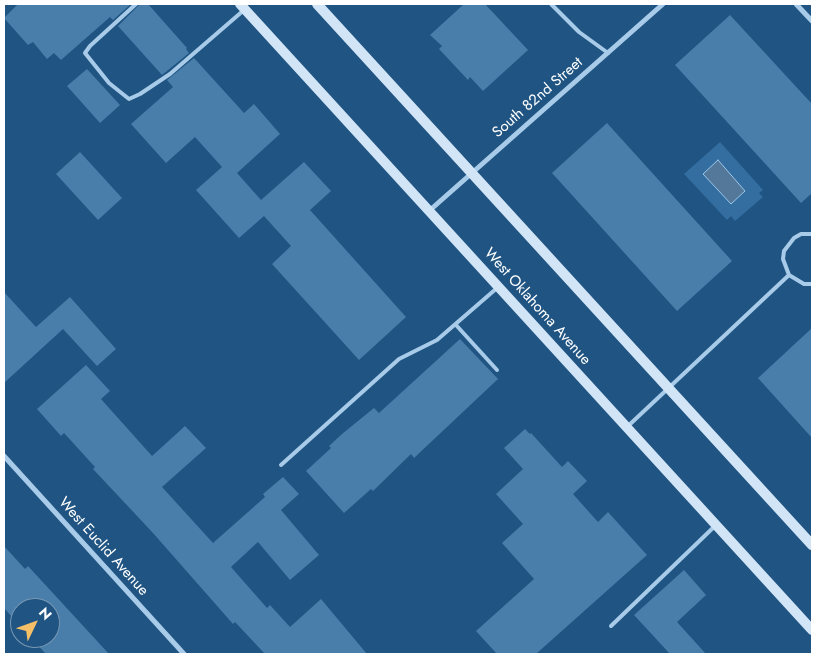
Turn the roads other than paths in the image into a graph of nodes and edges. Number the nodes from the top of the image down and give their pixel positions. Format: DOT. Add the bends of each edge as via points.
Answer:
graph roads {
  1 [pos="136,4"];
  2 [pos="317,4"];
  3 [pos="551,4"];
  4 [pos="664,4"];
  5 [pos="796,4"];
  6 [pos="242,6"];
  7 [pos="812,22"];
  8 [pos="608,53"];
  9 [pos="472,173"];
  10 [pos="429,211"];
  11 [pos="812,234"];
  12 [pos="789,275"];
  13 [pos="812,284"];
  14 [pos="498,287"];
  15 [pos="456,326"];
  16 [pos="497,370"];
  17 [pos="669,388"];
  18 [pos="627,427"];
  19 [pos="4,456"];
  20 [pos="281,465"];
  21 [pos="716,525"];
  22 [pos="812,546"];
  23 [pos="611,626"];
  24 [pos="812,630"];
  25 [pos="184,654"];
  1 -- 6 [label="lane" via="85,53 109,83 130,99 170,74"];
  2 -- 9 [label="main road"];
  3 -- 8 [label="lane" via="579,32"];
  4 -- 8 [label="street, South 82nd Street"];
  5 -- 7 [label="street"];
  6 -- 10 [label="main road, West Oklahoma Avenue"];
  8 -- 9 [label="street, South 82nd Street"];
  9 -- 10 [label="street, South 82nd Street"];
  9 -- 17 [label="main road"];
  10 -- 14 [label="main road, West Oklahoma Avenue"];
  11 -- 12 [label="lane" via="801,234 788,244 783,259"];
  12 -- 13 [label="lane" via="804,284"];
  12 -- 17 [label="lane"];
  14 -- 15 [label="lane"];
  14 -- 18 [label="main road, West Oklahoma Avenue"];
  15 -- 16 [label="lane"];
  15 -- 20 [label="lane" via="438,340 399,359"];
  17 -- 18 [label="lane"];
  17 -- 22 [label="main road"];
  18 -- 21 [label="main road, West Oklahoma Avenue"];
  19 -- 25 [label="street, West Euclid Avenue"];
  21 -- 23 [label="lane"];
  21 -- 24 [label="main road, West Oklahoma Avenue"];
}
